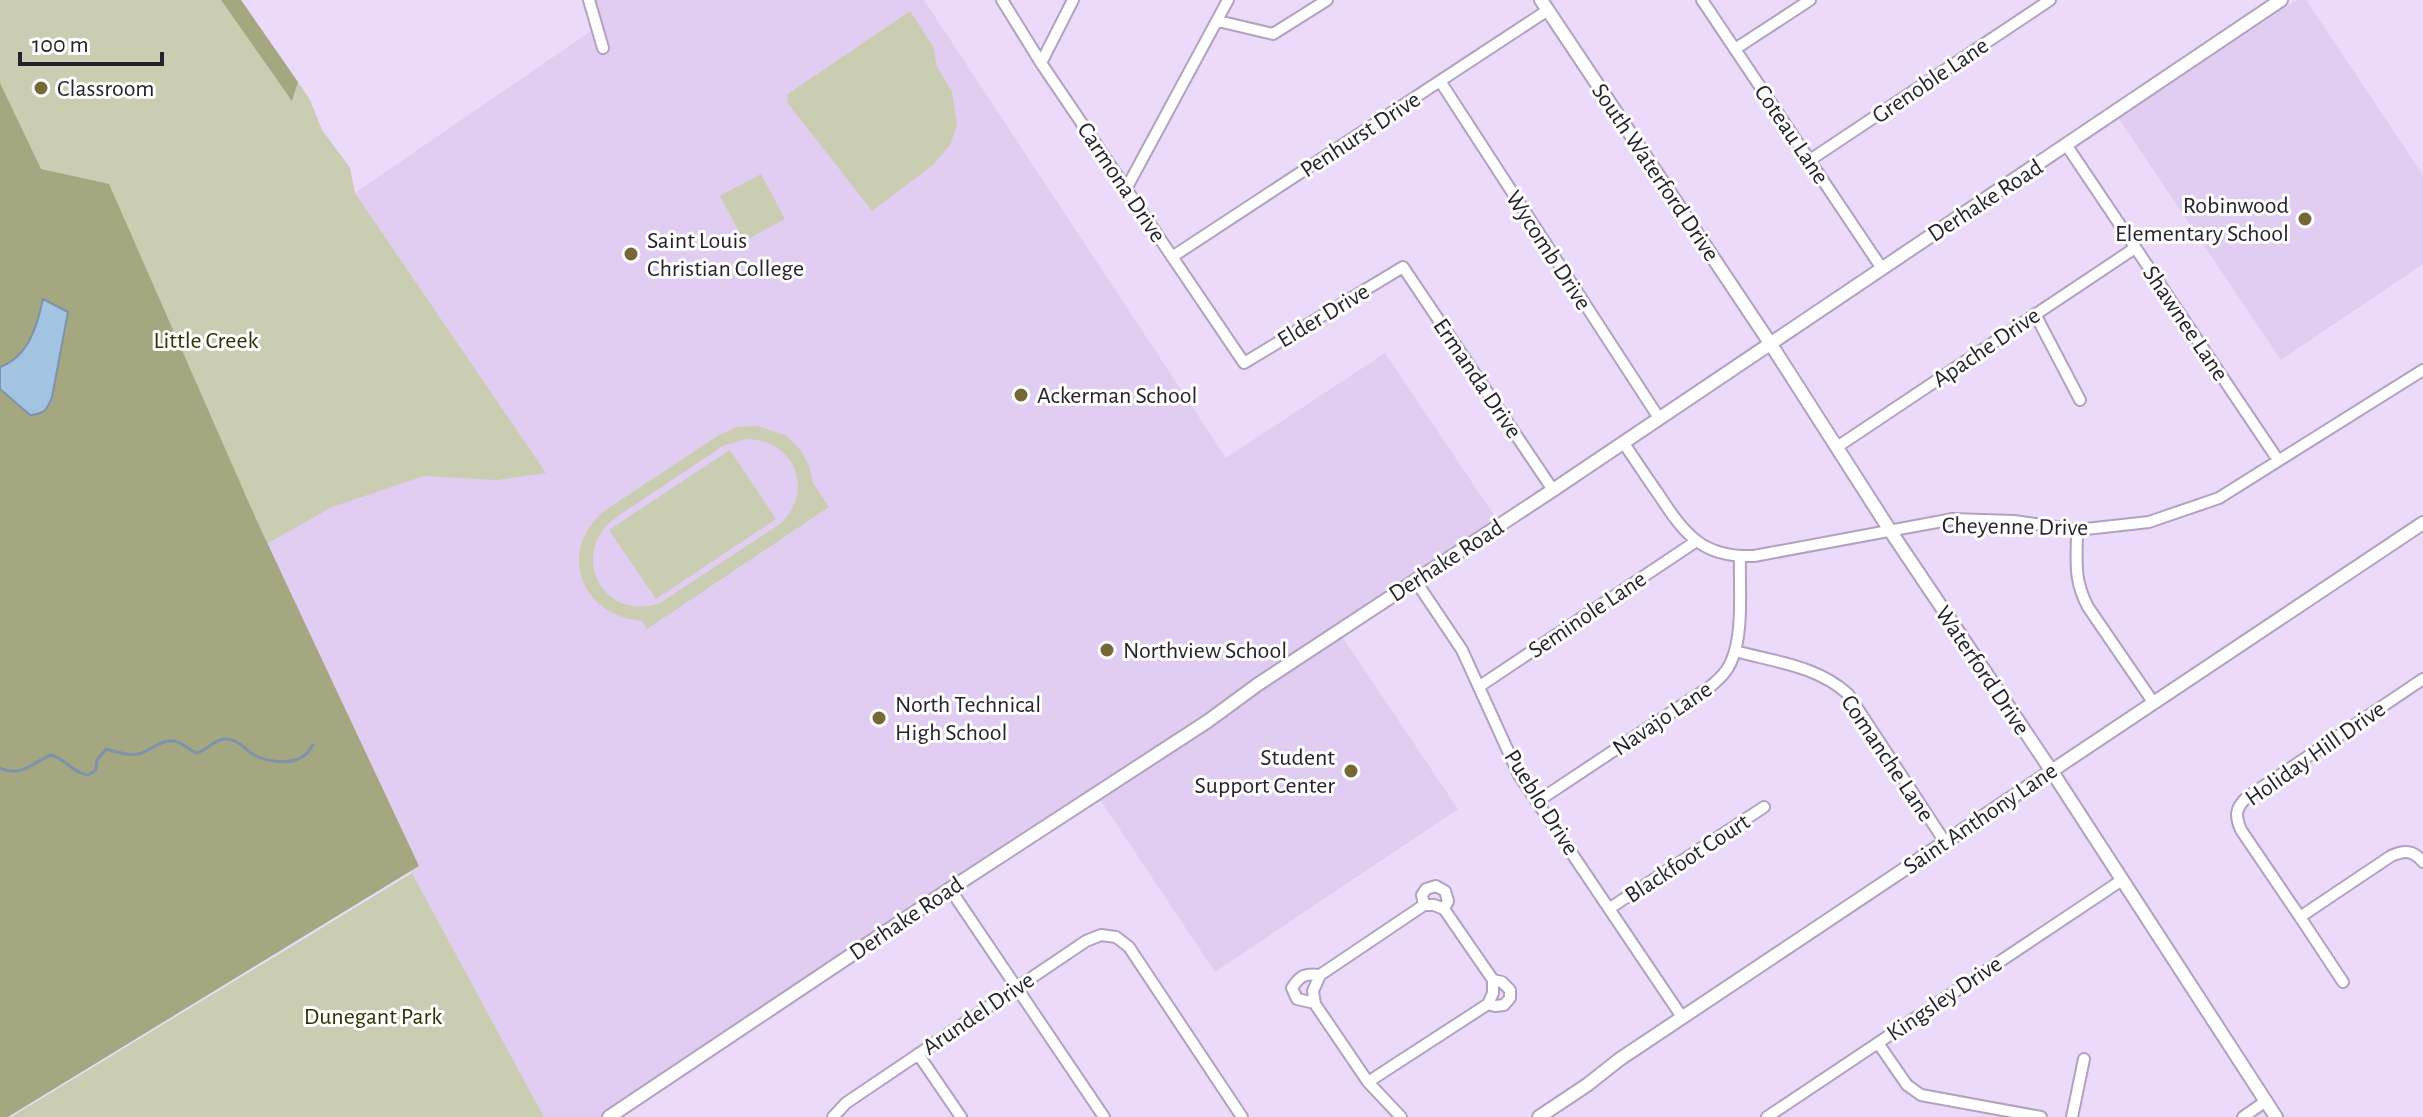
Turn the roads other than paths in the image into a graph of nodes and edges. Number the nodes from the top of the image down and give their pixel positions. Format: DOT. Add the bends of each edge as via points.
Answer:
graph roads {
  1 [pos="589,0"];
  2 [pos="1002,0"];
  3 [pos="1073,0"];
  4 [pos="1228,0"];
  5 [pos="1327,0"];
  6 [pos="1702,0"];
  7 [pos="1810,0"];
  8 [pos="2050,0"];
  9 [pos="2281,0"];
  10 [pos="1545,5"];
  11 [pos="1218,21"];
  12 [pos="603,48"];
  13 [pos="1735,49"];
  14 [pos="1041,63"];
  15 [pos="1440,81"];
  16 [pos="2067,146"];
  17 [pos="1810,160"];
  18 [pos="1126,189"];
  19 [pos="2135,248"];
  20 [pos="1172,257"];
  21 [pos="1403,267"];
  22 [pos="1881,267"];
  23 [pos="2035,314"];
  24 [pos="1770,343"];
  25 [pos="1244,363"];
  26 [pos="2423,370"];
  27 [pos="2080,400"];
  28 [pos="1659,418"];
  29 [pos="1623,442"];
  30 [pos="1837,447"];
  31 [pos="2278,460"];
  32 [pos="1553,490"];
  33 [pos="2423,523"];
  34 [pos="2077,530"];
  35 [pos="1891,532"];
  36 [pos="1695,542"];
  37 [pos="1740,556"];
  38 [pos="1415,580"];
  39 [pos="1735,651"];
  40 [pos="2423,679"];
  41 [pos="1480,686"];
  42 [pos="2153,702"];
  43 [pos="2051,770"];
  44 [pos="1538,801"];
  45 [pos="1764,807"];
  46 [pos="1945,842"];
  47 [pos="2423,862"];
  48 [pos="2122,880"];
  49 [pos="950,889"];
  50 [pos="1424,905"];
  51 [pos="1610,908"];
  52 [pos="1444,909"];
  53 [pos="2300,917"];
  54 [pos="1320,975"];
  55 [pos="1493,980"];
  56 [pos="2343,982"];
  57 [pos="1016,986"];
  58 [pos="1314,997"];
  59 [pos="1488,1004"];
  60 [pos="1682,1017"];
  61 [pos="1878,1043"];
  62 [pos="918,1054"];
  63 [pos="2084,1059"];
  64 [pos="1368,1082"];
  65 [pos="2266,1101"];
  66 [pos="609,1117"];
  67 [pos="833,1117"];
  68 [pos="961,1117"];
  69 [pos="1104,1117"];
  70 [pos="1242,1117"];
  71 [pos="1401,1117"];
  72 [pos="1539,1117"];
  73 [pos="1767,1117"];
  74 [pos="2041,1117"];
  75 [pos="2072,1117"];
  76 [pos="2243,1117"];
  77 [pos="2276,1117"];
  1 -- 12 [label="street"];
  2 -- 14 [label="street, Carmona Drive"];
  3 -- 14 [label="street"];
  4 -- 11 [label="street"];
  5 -- 11 [label="street" via="1273,34"];
  6 -- 13 [label="street, Coteau Lane"];
  7 -- 13 [label="street"];
  8 -- 17 [label="street, Grenoble Lane"];
  9 -- 16 [label="street, Derhake Road"];
  10 -- 15 [label="street, Penhurst Drive"];
  10 -- 24 [label="street, South Waterford Drive"];
  11 -- 18 [label="street"];
  13 -- 17 [label="street, Coteau Lane"];
  14 -- 18 [label="street, Carmona Drive"];
  15 -- 20 [label="street, Penhurst Drive"];
  15 -- 28 [label="street, Wycomb Drive"];
  16 -- 19 [label="street, Shawnee Lane"];
  16 -- 22 [label="street, Derhake Road"];
  17 -- 22 [label="street, Coteau Lane"];
  18 -- 20 [label="street, Carmona Drive"];
  19 -- 23 [label="street, Apache Drive"];
  19 -- 31 [label="street, Shawnee Lane"];
  20 -- 25 [label="street, Carmona Drive"];
  21 -- 25 [label="street, Elder Drive"];
  21 -- 32 [label="street, Ermanda Drive"];
  22 -- 24 [label="street, Derhake Road"];
  23 -- 27 [label="street"];
  23 -- 30 [label="street, Apache Drive"];
  24 -- 28 [label="street, Derhake Road"];
  24 -- 30 [label="street, Waterford Drive"];
  26 -- 31 [label="street, Cheyenne Drive"];
  28 -- 29 [label="street, Derhake Road"];
  29 -- 32 [label="street, Derhake Road"];
  29 -- 36 [label="street"];
  30 -- 35 [label="street, Waterford Drive"];
  31 -- 34 [label="street, Cheyenne Drive" via="2219,498 2149,522"];
  32 -- 38 [label="street, Derhake Road"];
  33 -- 42 [label="street, Saint Anthony Lane"];
  34 -- 35 [label="street, Cheyenne Drive" via="1953,519"];
  34 -- 42 [label="street" via="2080,593"];
  35 -- 37 [label="street, Cheyenne Drive"];
  35 -- 43 [label="street, Waterford Drive"];
  36 -- 37 [label="street, Cheyenne Drive"];
  36 -- 41 [label="street, Seminole Lane"];
  37 -- 39 [label="street, Navajo Lane"];
  38 -- 41 [label="street, Pueblo Drive"];
  38 -- 49 [label="street, Derhake Road"];
  39 -- 44 [label="street, Navajo Lane" via="1711,686"];
  39 -- 46 [label="street, Comanche Lane" via="1817,672 1848,694"];
  40 -- 53 [label="street, Holiday Hill Drive" via="2238,806 2235,816 2241,830"];
  41 -- 44 [label="street, Pueblo Drive" via="1519,775"];
  42 -- 43 [label="street, Saint Anthony Lane"];
  43 -- 46 [label="street, Saint Anthony Lane"];
  43 -- 48 [label="street, Waterford Drive"];
  44 -- 51 [label="street, Pueblo Drive"];
  45 -- 51 [label="street, Blackfoot Court"];
  46 -- 60 [label="street, Saint Anthony Lane"];
  47 -- 53 [label="street" via="2414,853 2391,856"];
  48 -- 61 [label="street, Kingsley Drive"];
  48 -- 65 [label="street, Waterford Drive"];
  49 -- 57 [label="street"];
  49 -- 66 [label="street, Derhake Road"];
  50 -- 52 [label="street"];
  50 -- 52 [label="street" via="1422,895 1436,886 1445,891"];
  50 -- 54 [label="street"];
  51 -- 60 [label="street, Pueblo Drive"];
  52 -- 55 [label="street"];
  53 -- 56 [label="street"];
  54 -- 58 [label="street"];
  54 -- 58 [label="street" via="1298,977 1292,988 1297,999"];
  55 -- 59 [label="street"];
  55 -- 59 [label="street" via="1510,990 1510,998 1504,1005"];
  57 -- 62 [label="street, Arundel Drive"];
  57 -- 69 [label="street"];
  57 -- 70 [label="street, Arundel Drive" via="1086,941 1116,937 1129,947"];
  58 -- 64 [label="street"];
  59 -- 64 [label="street"];
  60 -- 72 [label="street, Saint Anthony Lane"];
  61 -- 73 [label="street, Kingsley Drive"];
  61 -- 74 [label="street" via="1907,1085 1921,1095"];
  62 -- 67 [label="street, Arundel Drive"];
  62 -- 68 [label="street"];
  63 -- 75 [label="street"];
  64 -- 71 [label="street"];
  65 -- 76 [label="street"];
  65 -- 77 [label="street, Waterford Drive"];
}
